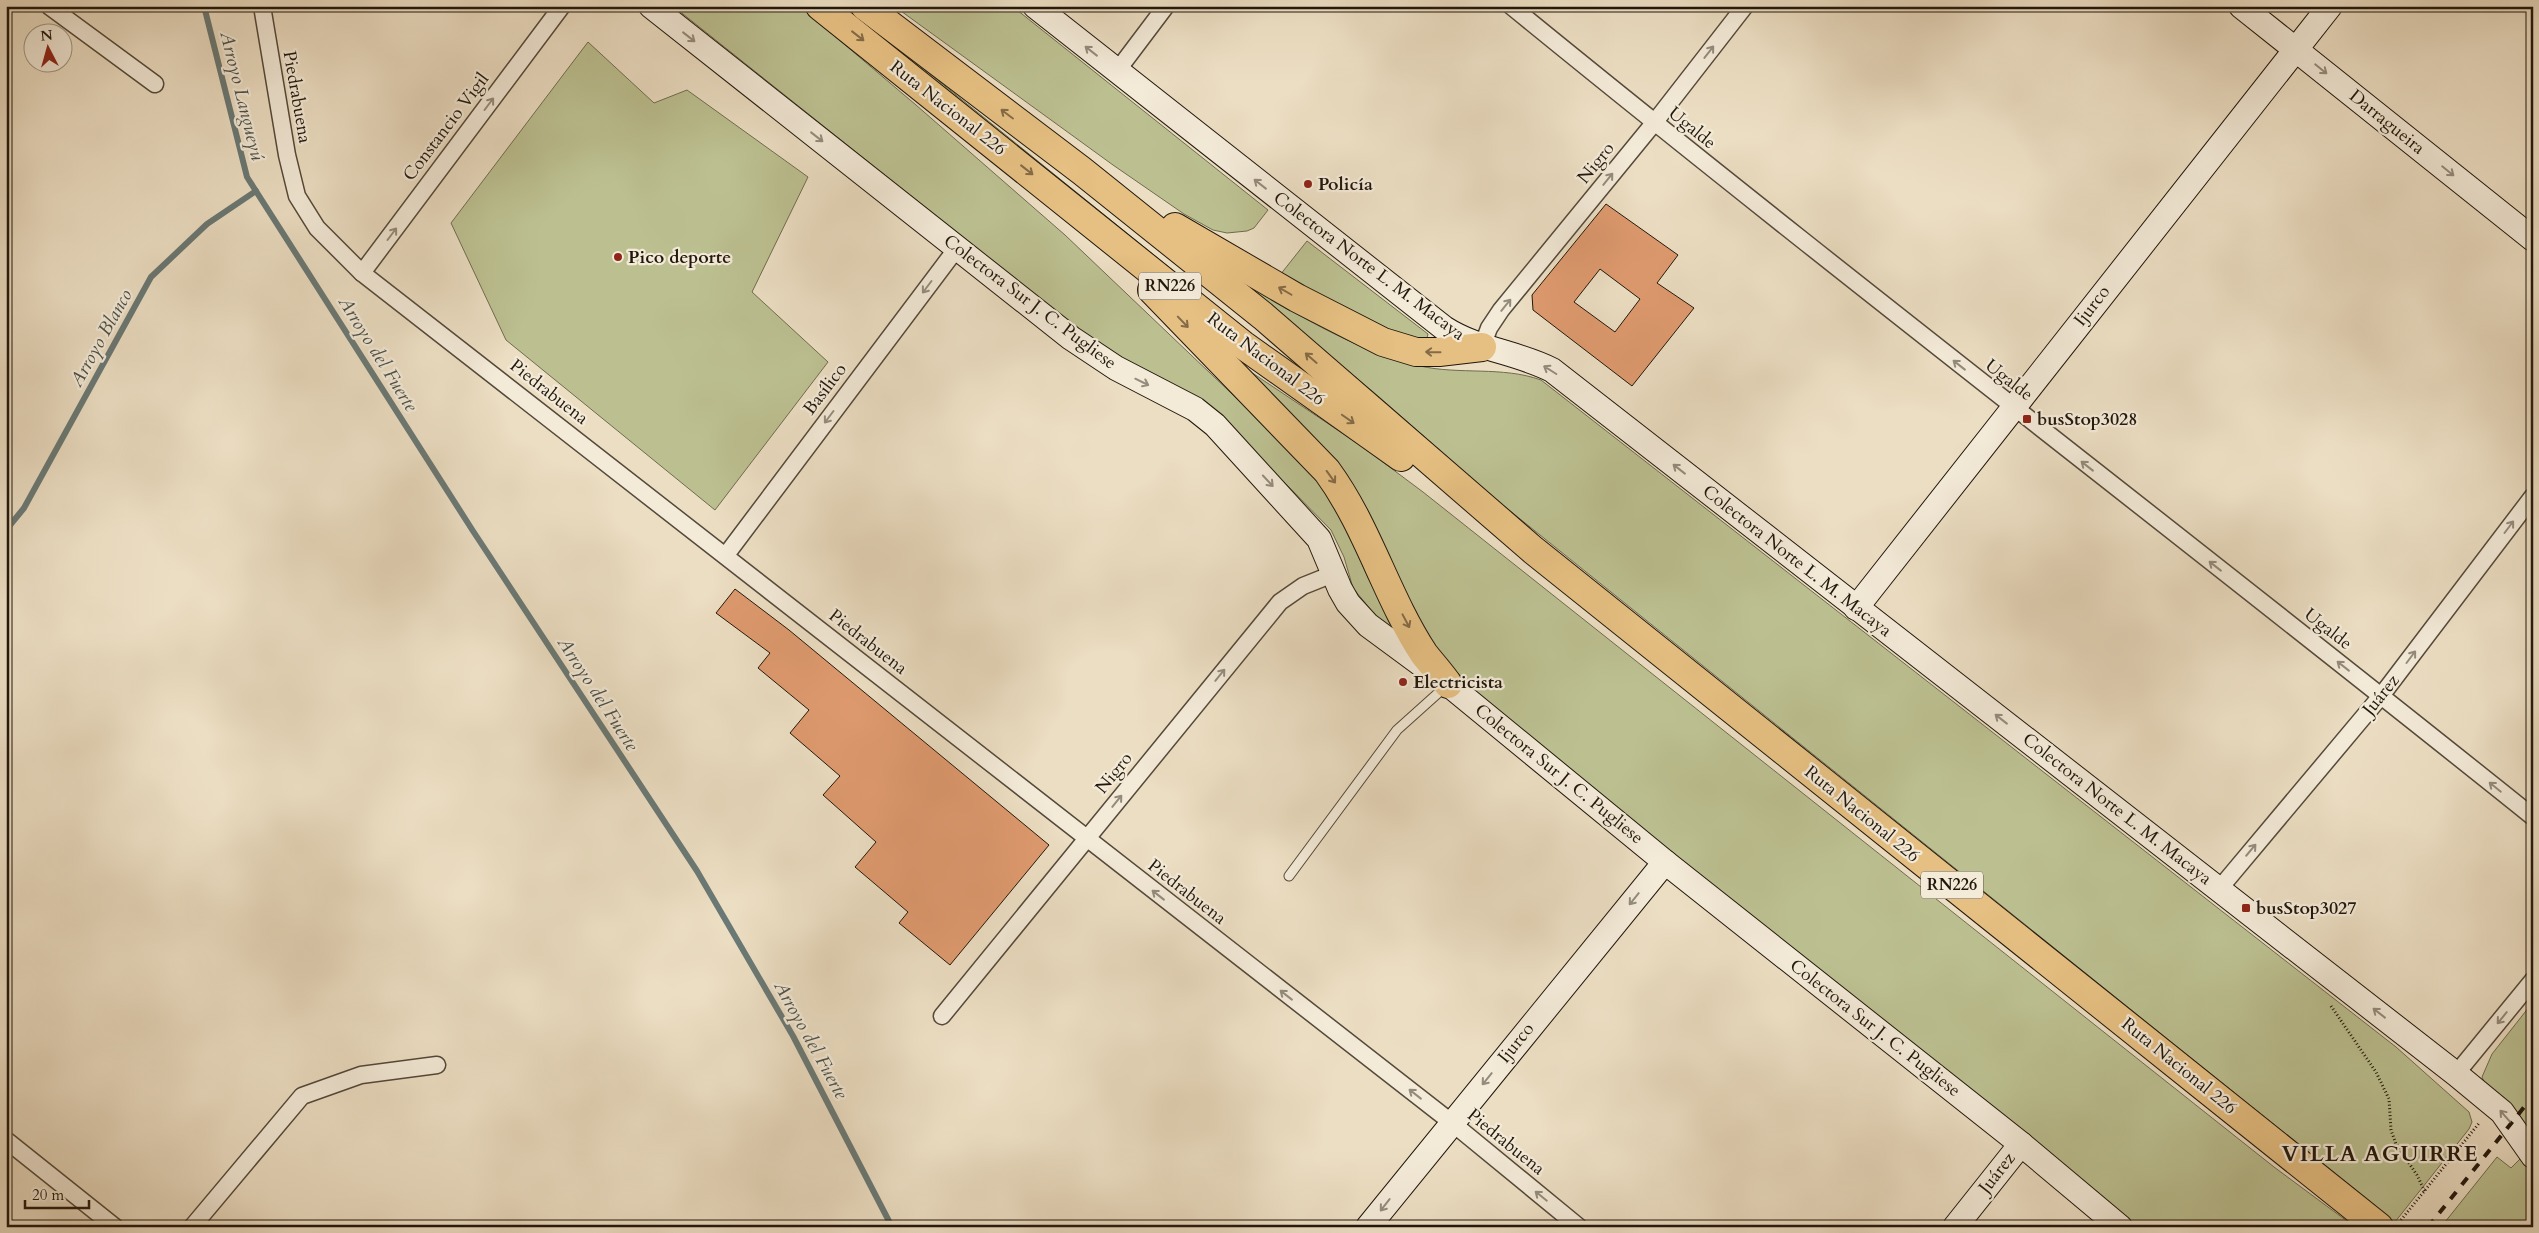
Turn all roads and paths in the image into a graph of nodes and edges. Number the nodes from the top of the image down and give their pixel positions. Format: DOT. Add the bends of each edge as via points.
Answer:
graph roads {
  1 [pos="49,6"];
  2 [pos="262,6"];
  3 [pos="562,6"];
  4 [pos="651,6"];
  5 [pos="820,6"];
  6 [pos="865,6"];
  7 [pos="1035,6"];
  8 [pos="1166,6"];
  9 [pos="1511,6"];
  10 [pos="1745,6"];
  11 [pos="2241,6"];
  12 [pos="2330,6"];
  13 [pos="2296,49"];
  14 [pos="1117,72"];
  15 [pos="154,84"];
  16 [pos="1654,123"];
  17 [pos="1082,171"];
  18 [pos="1063,199"];
  19 [pos="2533,239"];
  20 [pos="957,248"];
  21 [pos="362,273"];
  22 [pos="1482,347"];
  23 [pos="2012,408"];
  24 [pos="2533,496"];
  25 [pos="1533,550"];
  26 [pos="726,555"];
  27 [pos="1333,574"];
  28 [pos="1856,608"];
  29 [pos="1448,684"];
  30 [pos="2381,696"];
  31 [pos="2533,817"];
  32 [pos="1086,838"];
  33 [pos="1665,862"];
  34 [pos="1289,876"];
  35 [pos="2220,888"];
  36 [pos="2533,980"];
  37 [pos="2327,999"];
  38 [pos="942,1016"];
  39 [pos="437,1065"];
  40 [pos="2456,1074"];
  41 [pos="2494,1105"];
  42 [pos="1451,1122"];
  43 [pos="6,1140"];
  44 [pos="2021,1144"];
  45 [pos="2533,1156"];
  46 [pos="2425,1192"];
  47 [pos="2383,1224"];
  48 [pos="114,1227"];
  49 [pos="192,1227"];
  50 [pos="1368,1227"];
  51 [pos="1579,1227"];
  52 [pos="1955,1227"];
  53 [pos="2120,1227"];
  1 -- 15 [label="street"];
  2 -- 21 [label="street, Piedrabuena" via="297,196 317,228"];
  21 -- 3 [label="street, Constancio Vigil, one-way"];
  4 -- 20 [label="main road, Colectora Sur J. C. Pugliese, one-way"];
  5 -- 18 [label="highway, Ruta Nacional 226 / RN226, one-way"];
  17 -- 6 [label="highway, Ruta Nacional 226 / RN226, one-way"];
  14 -- 7 [label="main road, Colectora Norte L. M. Macaya, one-way"];
  8 -- 14 [label="street"];
  9 -- 16 [label="street, Ugalde"];
  16 -- 10 [label="street, Nigro, one-way"];
  11 -- 13 [label="main road, Darragueira"];
  12 -- 13 [label="main road, Ijurco"];
  13 -- 19 [label="main road, Darragueira, one-way"];
  13 -- 23 [label="main road, Ijurco"];
  22 -- 14 [label="main road, Colectora Norte L. M. Macaya, one-way" via="1444,328"];
  22 -- 16 [label="street, Nigro, one-way" via="1489,328 1502,310"];
  23 -- 16 [label="street, Ugalde, one-way"];
  22 -- 17 [label="highway, one-way" via="1416,352 1383,342 1257,276"];
  25 -- 17 [label="highway, Ruta Nacional 226 / RN226, one-way" via="1263,316"];
  18 -- 25 [label="highway, Ruta Nacional 226 / RN226, one-way" via="1243,345"];
  18 -- 29 [label="highway, one-way" via="1327,471 1350,504 1412,633"];
  20 -- 26 [label="street, Basílico, one-way"];
  20 -- 27 [label="main road, Colectora Sur J. C. Pugliese, one-way" via="1094,354 1195,409 1215,425 1319,539"];
  21 -- 26 [label="street, Piedrabuena"];
  28 -- 22 [label="main road, Colectora Norte L. M. Macaya, one-way" via="1552,370 1530,359"];
  23 -- 28 [label="main road, Ijurco"];
  30 -- 23 [label="street, Ugalde, one-way"];
  30 -- 24 [label="street, Juárez, one-way"];
  25 -- 47 [label="highway, Ruta Nacional 226 / RN226"];
  26 -- 32 [label="street, Piedrabuena"];
  27 -- 29 [label="main road, Colectora Sur J. C. Pugliese" via="1348,603 1368,625"];
  32 -- 27 [label="street, Nigro, one-way" via="1280,602 1303,586"];
  35 -- 28 [label="main road, Colectora Norte L. M. Macaya, one-way"];
  29 -- 33 [label="main road, Colectora Sur J. C. Pugliese"];
  29 -- 34 [label="lane" via="1397,730"];
  31 -- 30 [label="street, Ugalde, one-way"];
  35 -- 30 [label="street, Juárez, one-way"];
  32 -- 38 [label="street, Nigro"];
  42 -- 32 [label="street, Piedrabuena, one-way"];
  33 -- 42 [label="main road, Ijurco, one-way"];
  33 -- 44 [label="main road, Colectora Sur J. C. Pugliese"];
  40 -- 35 [label="main road, Colectora Norte L. M. Macaya, one-way"];
  36 -- 40 [label="street, one-way"];
  37 -- 46 [label="path" via="2376,1072 2389,1099 2391,1130 2396,1144 2418,1175"];
  39 -- 49 [label="street" via="361,1075 302,1096"];
  40 -- 41 [label="main road, Colectora Norte L. M. Macaya"];
  45 -- 41 [label="main road, Colectora Norte L. M. Macaya, one-way" via="2512,1123"];
  41 -- 46 [label="path"];
  42 -- 50 [label="main road, Ijurco, one-way"];
  51 -- 42 [label="street, Piedrabuena, one-way"];
  43 -- 48 [label="street"];
  44 -- 52 [label="main road, Juárez"];
  44 -- 53 [label="main road, Colectora Sur J. C. Pugliese"];
  46 -- 47 [label="path"];
}
